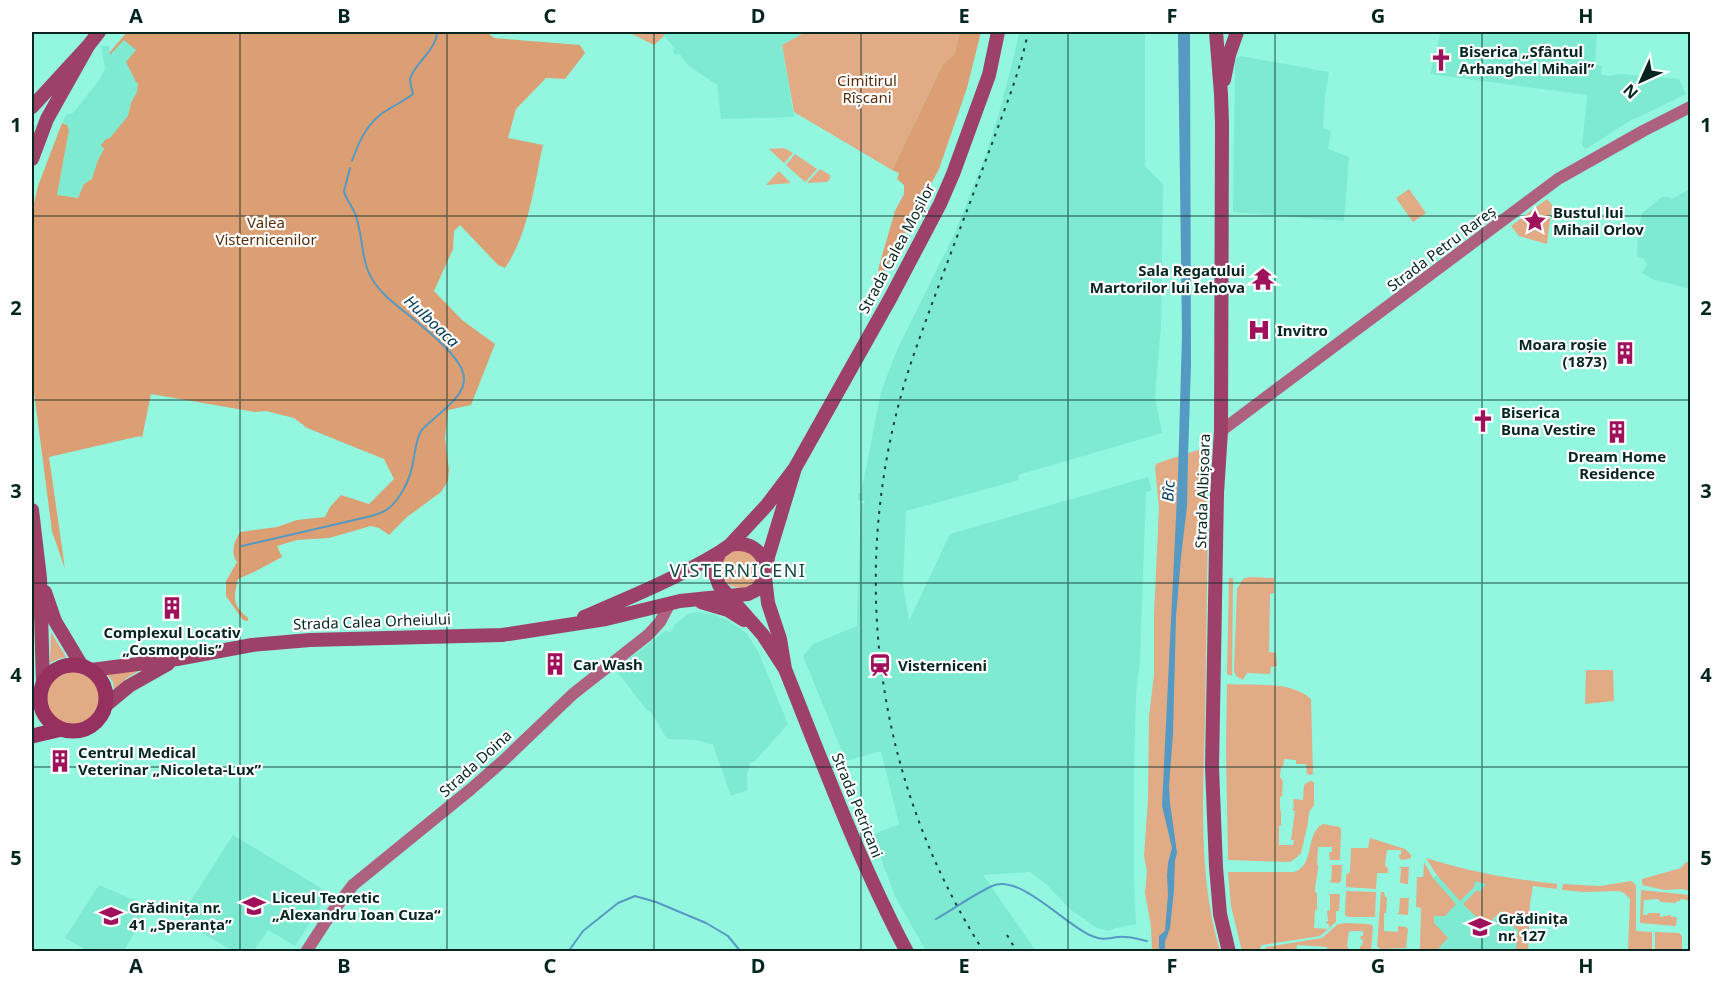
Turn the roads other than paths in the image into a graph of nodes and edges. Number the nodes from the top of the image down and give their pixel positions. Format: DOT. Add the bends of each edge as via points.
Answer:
graph roads {
  1 [pos="99,32"];
  2 [pos="998,32"];
  3 [pos="1216,32"];
  4 [pos="1237,32"];
  5 [pos="88,46"];
  6 [pos="1221,94"];
  7 [pos="32,107"];
  8 [pos="1690,107"];
  9 [pos="32,159"];
  10 [pos="1221,431"];
  11 [pos="795,468"];
  12 [pos="32,510"];
  13 [pos="725,549"];
  14 [pos="765,572"];
  15 [pos="40,578"];
  16 [pos="728,596"];
  17 [pos="692,600"];
  18 [pos="670,603"];
  19 [pos="569,624"];
  20 [pos="756,626"];
  21 [pos="177,659"];
  22 [pos="87,668"];
  23 [pos="785,669"];
  24 [pos="38,691"];
  25 [pos="106,705"];
  26 [pos="62,729"];
  27 [pos="32,736"];
  28 [pos="306,951"];
  29 [pos="907,951"];
  30 [pos="1229,951"];
  1 -- 5 [label="main road"];
  2 -- 11 [label="main road, Strada Calea Moșilor" via="986,85 940,204"];
  3 -- 6 [label="main road, Strada Albișoara"];
  4 -- 6 [label="main road"];
  5 -- 7 [label="main road"];
  5 -- 9 [label="main road" via="47,119"];
  6 -- 10 [label="main road, Strada Albișoara"];
  8 -- 10 [label="main road, Strada Petru Rareș" via="1558,179"];
  10 -- 30 [label="main road, Strada Albișoara" via="1212,767 1220,914"];
  11 -- 13 [label="main road, Strada Calea Orheiului" via="767,505"];
  11 -- 14 [label="main road"];
  12 -- 15 [label="main road"];
  13 -- 14 [label="main road" via="737,543 752,547 764,560"];
  13 -- 16 [label="main road" via="714,564 714,571"];
  13 -- 19 [label="main road, Strada Calea Orheiului" via="641,593"];
  14 -- 16 [label="main road" via="756,590"];
  14 -- 23 [label="main road, Strada Petricani" via="768,603"];
  15 -- 22 [label="main road" via="55,621 69,647"];
  15 -- 24 [label="main road"];
  16 -- 17 [label="main road, Strada Calea Orheiului"];
  16 -- 20 [label="main road, Strada Petricani"];
  17 -- 18 [label="main road, Strada Calea Orheiului"];
  17 -- 20 [label="main road" via="728,610"];
  18 -- 19 [label="main road, Strada Calea Orheiului"];
  18 -- 28 [label="main road, Strada Doina" via="648,634 573,694 471,789 353,885"];
  19 -- 21 [label="main road, Strada Calea Orheiului" via="486,636 252,645"];
  20 -- 23 [label="main road, Strada Petricani"];
  21 -- 22 [label="main road, Strada Calea Orheiului"];
  21 -- 25 [label="main road, Strada Calea Orheiului" via="142,677"];
  22 -- 24 [label="highway" via="73,665 55,670"];
  22 -- 25 [label="highway" via="104,685"];
  23 -- 29 [label="main road, Strada Petricani" via="853,838"];
  24 -- 26 [label="highway" via="44,713"];
  25 -- 26 [label="highway" via="91,726 74,731"];
  26 -- 27 [label="highway"];
}
